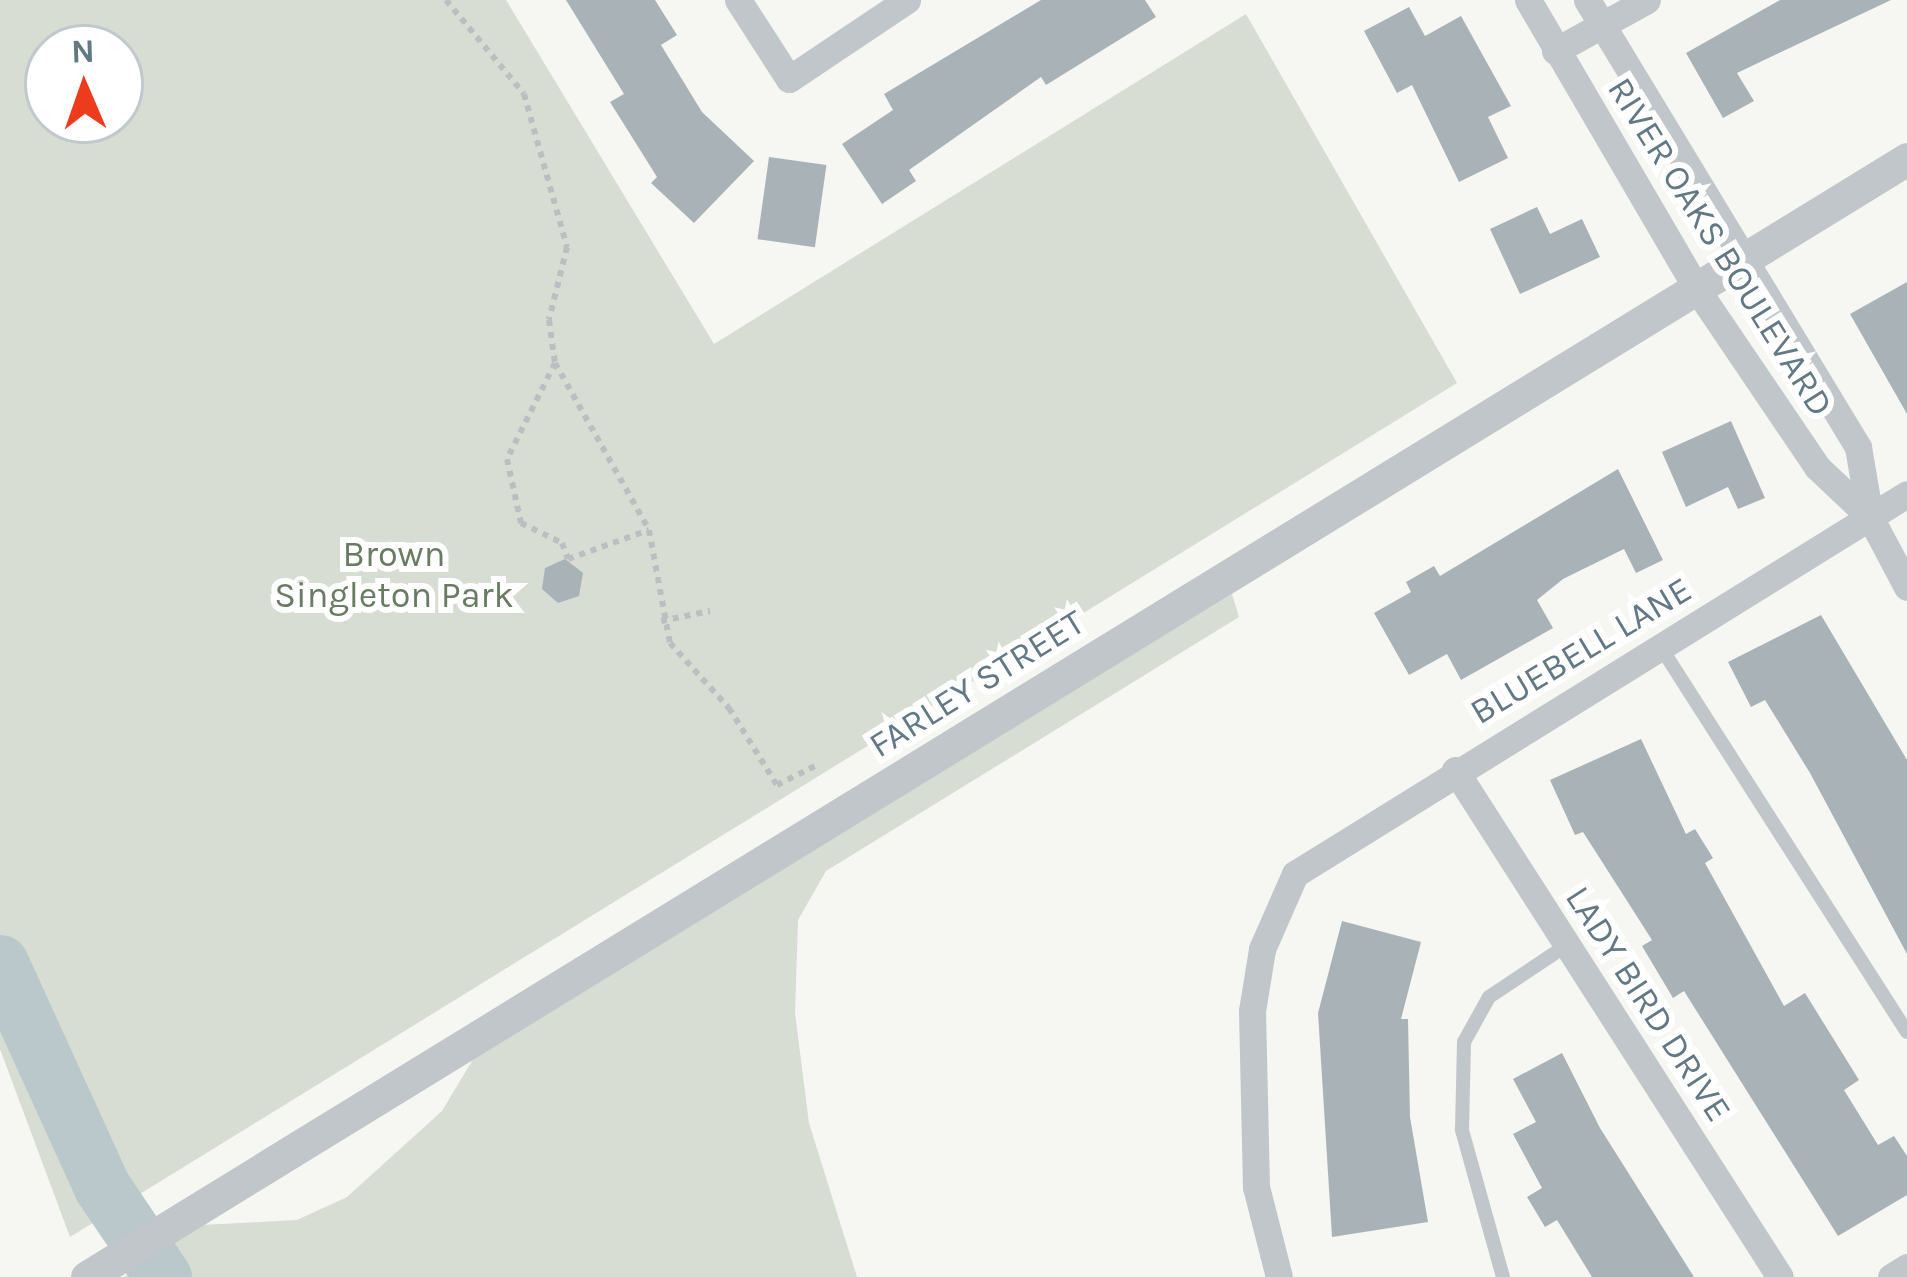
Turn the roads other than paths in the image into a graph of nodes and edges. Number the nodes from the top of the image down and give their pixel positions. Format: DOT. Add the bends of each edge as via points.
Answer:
graph roads {
  1 [pos="738,0"];
  2 [pos="907,0"];
  3 [pos="1528,0"];
  4 [pos="1587,0"];
  5 [pos="1647,0"];
  6 [pos="1604,27"];
  7 [pos="1555,51"];
  8 [pos="1907,159"];
  9 [pos="1739,261"];
  10 [pos="1696,288"];
  11 [pos="1907,494"];
  12 [pos="1870,517"];
  13 [pos="1907,587"];
  14 [pos="1660,646"];
  15 [pos="1455,770"];
  16 [pos="1567,945"];
  17 [pos="1907,1031"];
  18 [pos="1907,1267"];
  19 [pos="91,1275"];
  20 [pos="1279,1277"];
  21 [pos="1503,1277"];
  22 [pos="1780,1277"];
  23 [pos="1891,1277"];
  1 -- 2 [label="street" via="789,79"];
  3 -- 7 [label="street, RIVER OAKS BOULEVARD"];
  4 -- 6 [label="street, RIVER OAKS BOULEVARD"];
  5 -- 6 [label="street"];
  6 -- 7 [label="street"];
  6 -- 9 [label="street, RIVER OAKS BOULEVARD"];
  7 -- 10 [label="street, RIVER OAKS BOULEVARD"];
  8 -- 9 [label="street, FARLEY STREET"];
  9 -- 10 [label="street, FARLEY STREET"];
  9 -- 12 [label="street, RIVER OAKS BOULEVARD" via="1858,447"];
  10 -- 12 [label="street, RIVER OAKS BOULEVARD" via="1817,467"];
  10 -- 19 [label="street, FARLEY STREET"];
  11 -- 12 [label="street, BLUEBELL LANE"];
  12 -- 13 [label="street, RIVER OAKS BOULEVARD"];
  12 -- 14 [label="street, BLUEBELL LANE"];
  14 -- 15 [label="street, BLUEBELL LANE"];
  14 -- 17 [label="lane"];
  15 -- 16 [label="street, LADY BIRD DRIVE"];
  15 -- 20 [label="street, BLUEBELL LANE" via="1295,874 1262,949 1252,1010 1256,1187"];
  16 -- 21 [label="lane" via="1489,997 1464,1042 1462,1130"];
  16 -- 22 [label="street, LADY BIRD DRIVE"];
  18 -- 23 [label="street"];
}
